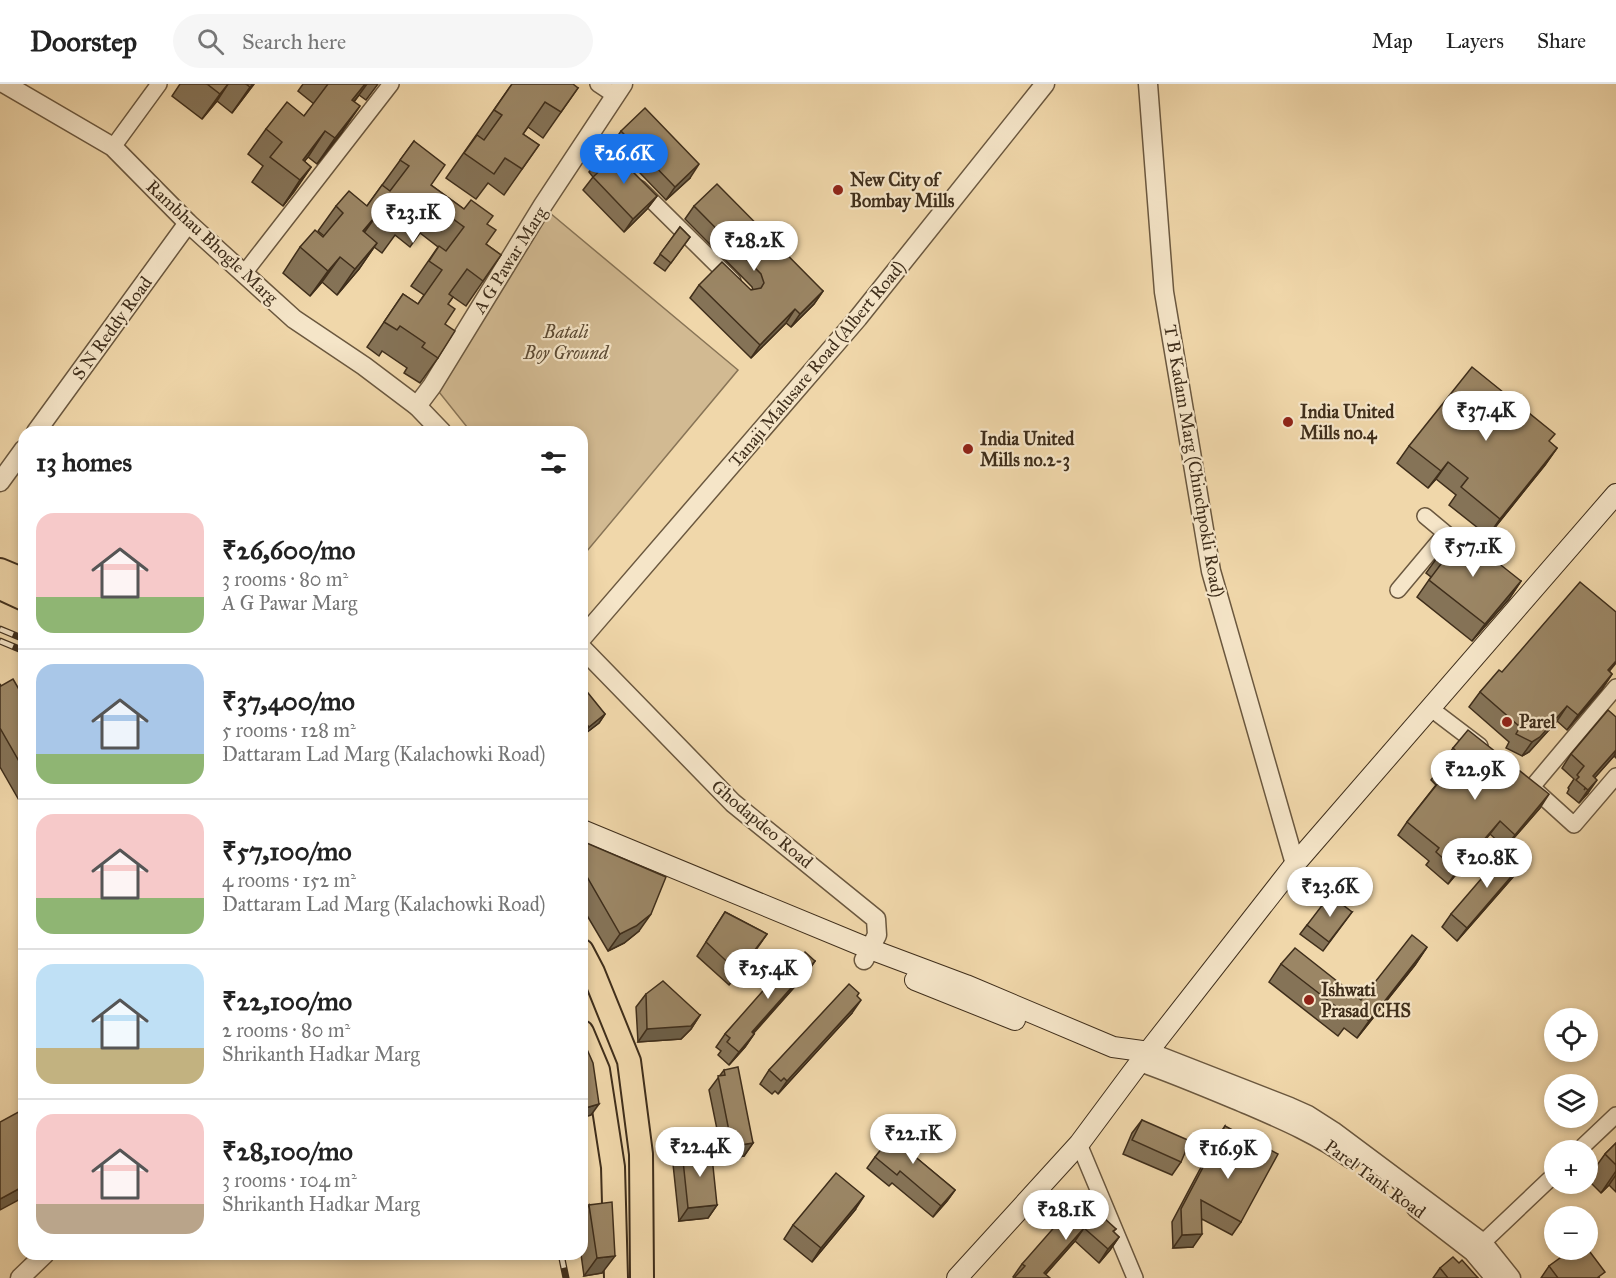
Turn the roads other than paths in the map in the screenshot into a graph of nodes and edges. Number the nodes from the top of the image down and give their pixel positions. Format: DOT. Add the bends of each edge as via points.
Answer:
graph roads {
  1 [pos="5,84"];
  2 [pos="159,84"];
  3 [pos="391,84"];
  4 [pos="598,84"];
  5 [pos="1045,84"];
  6 [pos="1148,84"];
  7 [pos="620,90"];
  8 [pos="589,136"];
  9 [pos="113,147"];
  10 [pos="188,223"];
  11 [pos="245,272"];
  12 [pos="745,294"];
  13 [pos="417,406"];
  14 [pos="40,426"];
  15 [pos="436,426"];
  16 [pos="18,457"];
  17 [pos="0,482"];
  18 [pos="1616,494"];
  19 [pos="1425,516"];
  20 [pos="1445,534"];
  21 [pos="1481,562"];
  22 [pos="0,570"];
  23 [pos="18,578"];
  24 [pos="0,588"];
  25 [pos="1398,590"];
  26 [pos="18,596"];
  27 [pos="588,631"];
  28 [pos="588,654"];
  29 [pos="1616,687"];
  30 [pos="1430,708"];
  31 [pos="1488,753"];
  32 [pos="1616,776"];
  33 [pos="588,833"];
  34 [pos="588,848"];
  35 [pos="1295,864"];
  36 [pos="867,955"];
  37 [pos="588,962"];
  38 [pos="588,1046"];
  39 [pos="1144,1057"];
  40 [pos="1616,1115"];
  41 [pos="1590,1140"];
  42 [pos="1079,1144"];
  43 [pos="1544,1184"];
  44 [pos="1478,1247"];
  45 [pos="39,1260"];
  46 [pos="20,1278"];
  47 [pos="616,1278"];
  48 [pos="642,1278"];
  49 [pos="957,1278"];
  50 [pos="1135,1278"];
  51 [pos="1495,1278"];
  52 [pos="1512,1278"];
  1 -- 9 [label="street, Rambhau Bhogle Marg"];
  2 -- 9 [label="street"];
  3 -- 11 [label="street"];
  4 -- 7 [label="street"];
  5 -- 27 [label="street, Tanaji Malusare Road (Albert Road)" via="858,318"];
  6 -- 35 [label="street, T B Kadam Marg (Chinchpokli Road)" via="1164,292 1211,571"];
  7 -- 8 [label="street, A G Pawar Marg"];
  8 -- 12 [label="street"];
  8 -- 13 [label="street, A G Pawar Marg"];
  9 -- 10 [label="street, Rambhau Bhogle Marg"];
  10 -- 11 [label="street, Rambhau Bhogle Marg"];
  10 -- 14 [label="street, S N Reddy Road"];
  11 -- 13 [label="street, Rambhau Bhogle Marg" via="294,319"];
  13 -- 15 [label="street"];
  16 -- 17 [label="street"];
  18 -- 30 [label="main road" via="1522,593"];
  19 -- 20 [label="street"];
  20 -- 21 [label="street"];
  20 -- 25 [label="street"];
  22 -- 23 [label="main road"];
  24 -- 26 [label="main road"];
  28 -- 36 [label="street, Ghodapdeo Road" via="733,803 876,919 877,935"];
  29 -- 32 [label="street" via="1528,784 1574,825"];
  30 -- 31 [label="street"];
  30 -- 35 [label="main road"];
  33 -- 36 [label="main road"];
  34 -- 36 [label="main road"];
  35 -- 39 [label="main road"];
  36 -- 39 [label="main road" via="1107,1057"];
  37 -- 48 [label="main road" via="629,1061 641,1154"];
  38 -- 47 [label="main road" via="598,1070 613,1167"];
  39 -- 42 [label="main road"];
  39 -- 44 [label="street, Parel Tank Road" via="1337,1148"];
  40 -- 41 [label="street"];
  42 -- 49 [label="main road"];
  42 -- 50 [label="street"];
  43 -- 44 [label="street"];
  44 -- 51 [label="street, Parel Tank Road"];
  44 -- 52 [label="street"];
  45 -- 46 [label="street"];
}
